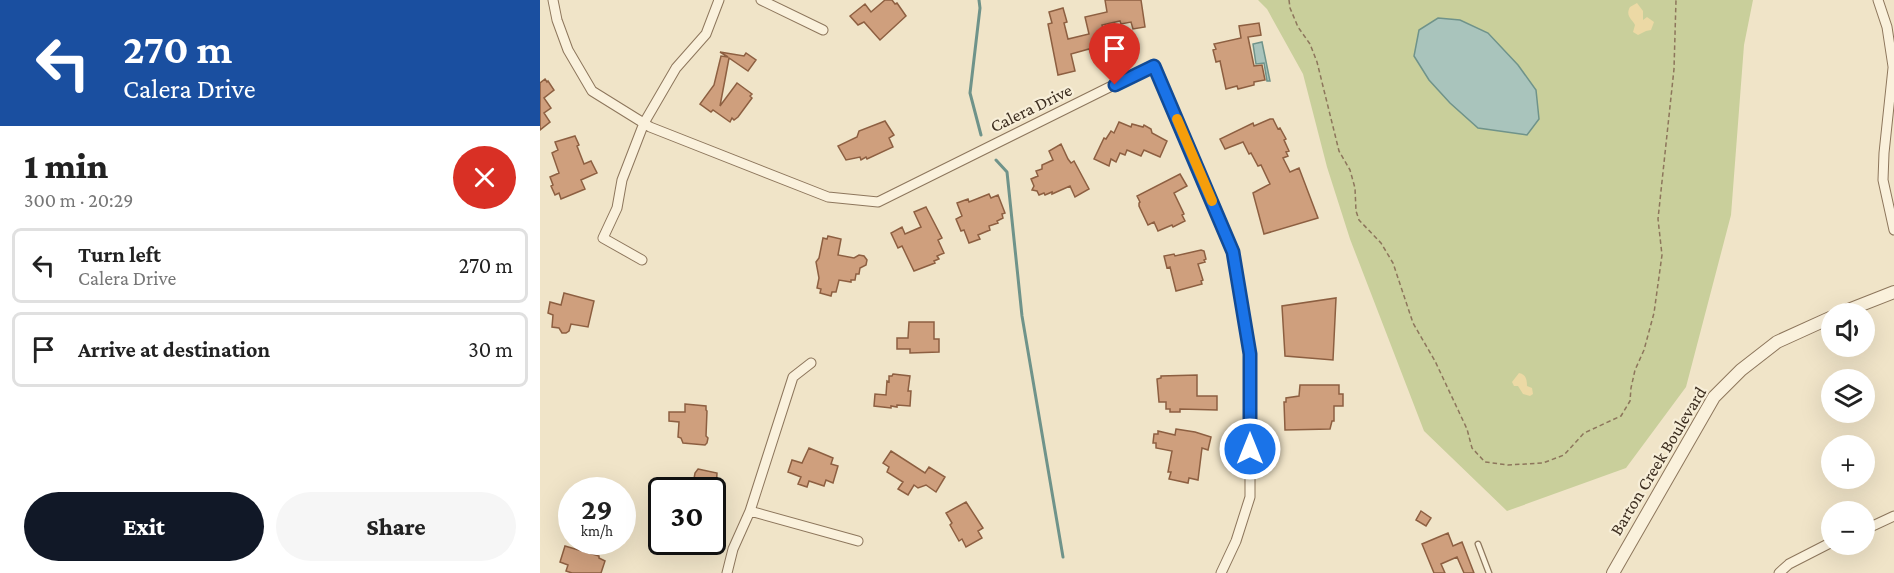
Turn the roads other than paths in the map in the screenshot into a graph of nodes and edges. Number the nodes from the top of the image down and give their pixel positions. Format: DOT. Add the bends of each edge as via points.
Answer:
graph roads {
  1 [pos="553,0"];
  2 [pos="719,0"];
  3 [pos="760,0"];
  4 [pos="1878,0"];
  5 [pos="823,30"];
  6 [pos="1894,70"];
  7 [pos="644,123"];
  8 [pos="1894,230"];
  9 [pos="642,260"];
  10 [pos="1894,292"];
  11 [pos="1866,303"];
  12 [pos="1821,322"];
  13 [pos="811,363"];
  14 [pos="750,511"];
  15 [pos="1894,516"];
  16 [pos="1875,525"];
  17 [pos="858,541"];
  18 [pos="1478,544"];
  19 [pos="1821,548"];
  20 [pos="727,573"];
  21 [pos="1221,573"];
  22 [pos="1488,573"];
  23 [pos="1613,573"];
  24 [pos="1779,573"];
  1 -- 7 [label="street, Calera Drive" via="568,50 592,91"];
  2 -- 7 [label="street" via="706,34 676,68"];
  3 -- 5 [label="street"];
  4 -- 6 [label="street"];
  6 -- 8 [label="street" via="1883,180"];
  7 -- 9 [label="street" via="622,180 617,208 603,238"];
  7 -- 21 [label="street, Calera Drive" via="828,197 878,202 1154,66 1233,252 1250,354 1250,497"];
  10 -- 11 [label="street"];
  12 -- 23 [label="street, Barton Creek Boulevard" via="1777,342 1713,397"];
  13 -- 14 [label="street" via="793,377"];
  14 -- 17 [label="street"];
  14 -- 20 [label="street"];
  15 -- 16 [label="street"];
  18 -- 22 [label="lane"];
  19 -- 24 [label="street"];
}
